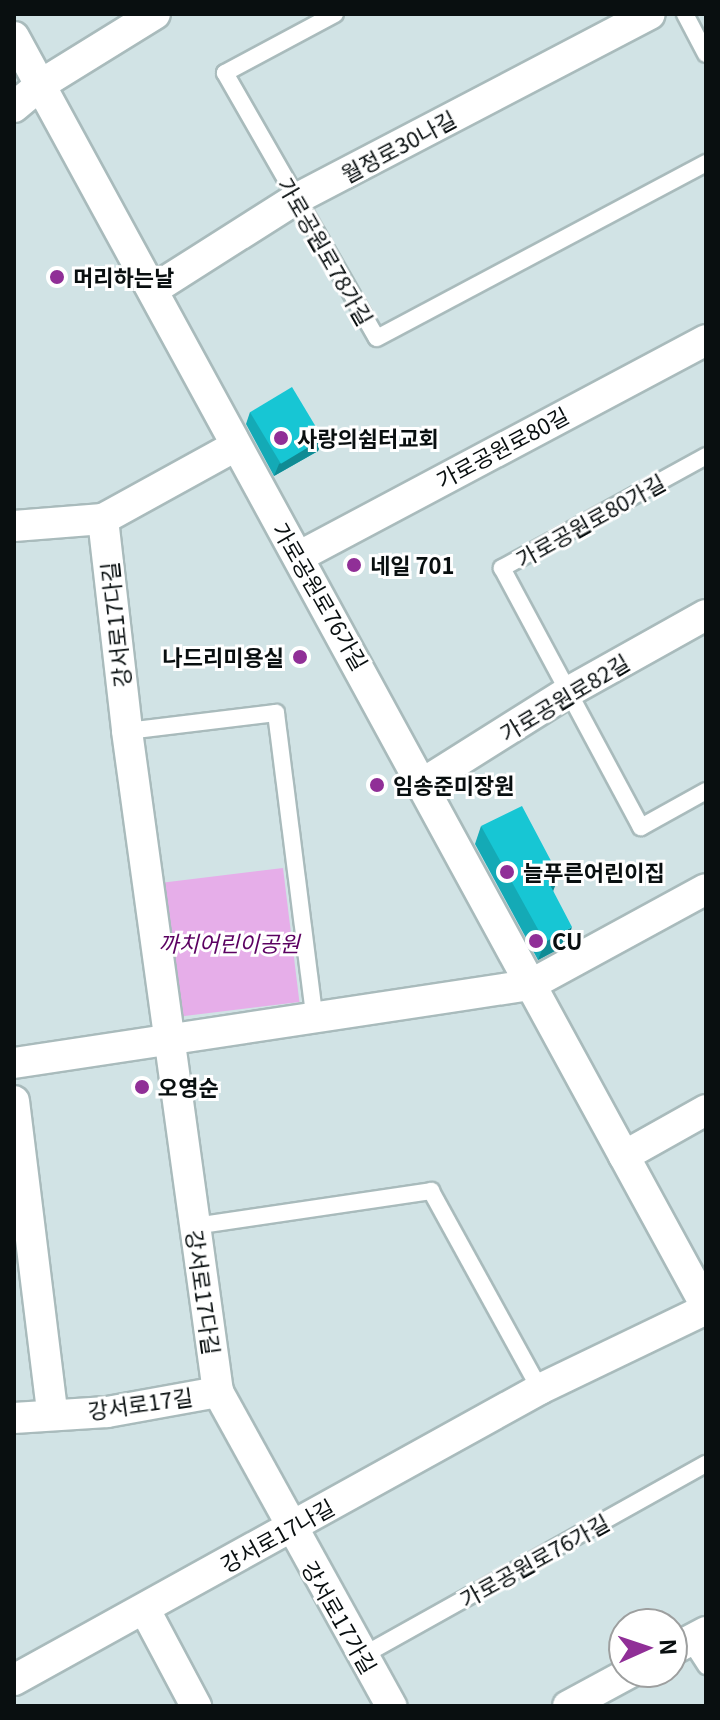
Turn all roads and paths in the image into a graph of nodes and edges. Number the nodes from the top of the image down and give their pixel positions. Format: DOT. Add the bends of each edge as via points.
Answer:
graph roads {
  1 [pos="155,14"];
  2 [pos="335,14"];
  3 [pos="650,14"];
  4 [pos="685,14"];
  5 [pos="14,37"];
  6 [pos="706,54"];
  7 [pos="40,85"];
  8 [pos="14,107"];
  9 [pos="706,163"];
  10 [pos="296,199"];
  11 [pos="154,289"];
  12 [pos="706,340"];
  13 [pos="234,447"];
  14 [pos="706,456"];
  15 [pos="103,519"];
  16 [pos="14,526"];
  17 [pos="300,556"];
  18 [pos="706,615"];
  19 [pos="568,692"];
  20 [pos="127,731"];
  21 [pos="425,782"];
  22 [pos="706,791"];
  23 [pos="706,889"];
  24 [pos="530,985"];
  25 [pos="315,1022"];
  26 [pos="168,1039"];
  27 [pos="14,1063"];
  28 [pos="14,1101"];
  29 [pos="706,1110"];
  30 [pos="624,1156"];
  31 [pos="195,1226"];
  32 [pos="706,1307"];
  33 [pos="540,1389"];
  34 [pos="218,1392"];
  35 [pos="52,1412"];
  36 [pos="14,1418"];
  37 [pos="706,1464"];
  38 [pos="289,1528"];
  39 [pos="145,1610"];
  40 [pos="689,1641"];
  41 [pos="362,1656"];
  42 [pos="706,1666"];
  43 [pos="14,1680"];
  44 [pos="608,1684"];
  45 [pos="196,1706"];
  46 [pos="391,1706"];
  47 [pos="568,1706"];
  1 -- 7 [label="street"];
  2 -- 10 [label="lane, 가로공원로78가길" via="225,73"];
  3 -- 10 [label="street, 월정로30나길"];
  4 -- 6 [label="lane"];
  5 -- 7 [label="street, 가로공원로76가길"];
  7 -- 8 [label="street"];
  7 -- 11 [label="street, 가로공원로76가길"];
  9 -- 10 [label="lane, 가로공원로78가길" via="377,338"];
  10 -- 11 [label="street, 월정로30나길"];
  11 -- 13 [label="street, 가로공원로76가길"];
  12 -- 17 [label="street, 가로공원로80길"];
  13 -- 15 [label="street"];
  13 -- 17 [label="street, 가로공원로76가길"];
  14 -- 19 [label="lane, 가로공원로80가길" via="502,568"];
  15 -- 16 [label="street"];
  15 -- 20 [label="street, 강서로17다길"];
  17 -- 21 [label="street, 가로공원로76가길"];
  18 -- 19 [label="street, 가로공원로82길"];
  19 -- 21 [label="street, 가로공원로82길"];
  19 -- 22 [label="lane, 가로공원로80가길" via="641,827"];
  20 -- 25 [label="lane" via="276,713"];
  20 -- 26 [label="street, 강서로17다길"];
  21 -- 24 [label="street, 가로공원로76가길"];
  23 -- 24 [label="street"];
  24 -- 25 [label="street"];
  24 -- 30 [label="street, 가로공원로76가길"];
  25 -- 26 [label="street"];
  26 -- 27 [label="street"];
  26 -- 31 [label="street, 강서로17다길"];
  28 -- 35 [label="street"];
  29 -- 30 [label="street"];
  30 -- 32 [label="street, 가로공원로76가길"];
  31 -- 33 [label="lane" via="431,1191"];
  31 -- 34 [label="street, 강서로17다길"];
  32 -- 33 [label="street, 강서로17나길"];
  33 -- 38 [label="street, 강서로17나길"];
  34 -- 35 [label="street, 강서로17길" via="107,1412"];
  34 -- 38 [label="street, 강서로17다길"];
  35 -- 36 [label="street, 강서로17길"];
  37 -- 41 [label="lane, 가로공원로76가길"];
  38 -- 39 [label="street, 강서로17나길"];
  38 -- 41 [label="street, 강서로17가길"];
  39 -- 43 [label="street, 강서로17나길"];
  39 -- 45 [label="street"];
  40 -- 42 [label="lane"];
  41 -- 46 [label="street, 강서로17가길"];
  44 -- 47 [label="street"];
}
